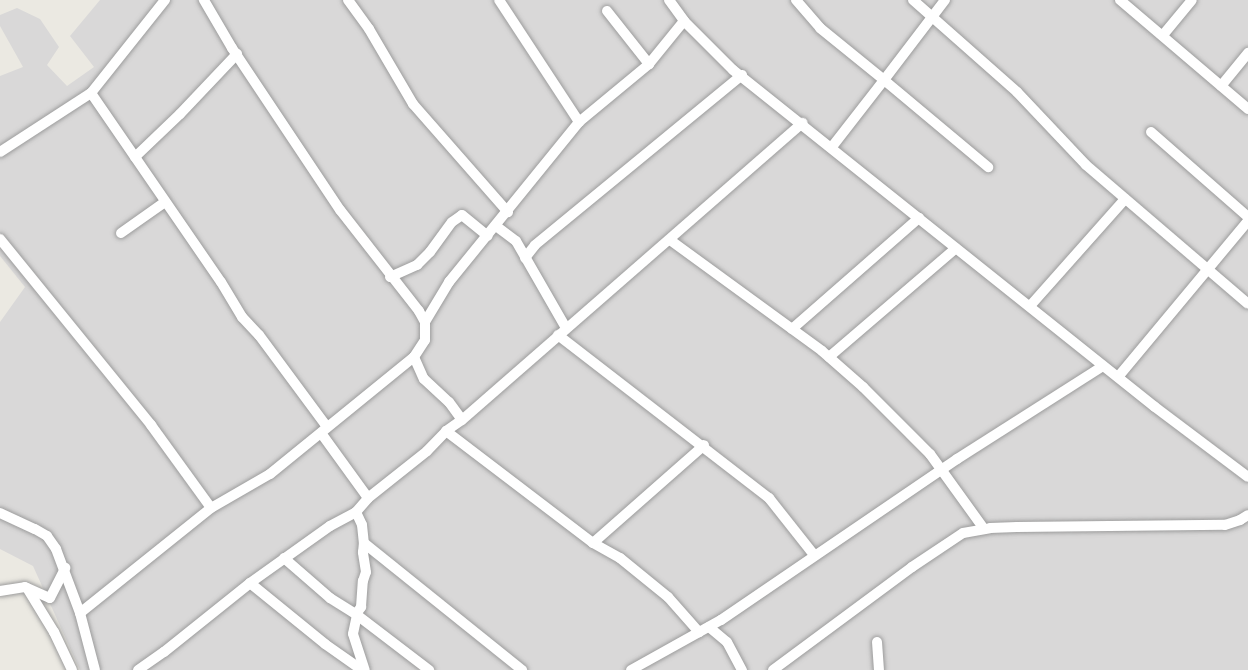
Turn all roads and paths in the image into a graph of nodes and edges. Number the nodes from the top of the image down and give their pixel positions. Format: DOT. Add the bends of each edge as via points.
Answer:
graph roads {
  1 [pos="165,0"];
  2 [pos="204,0"];
  3 [pos="348,0"];
  4 [pos="499,0"];
  5 [pos="669,0"];
  6 [pos="796,0"];
  7 [pos="913,0"];
  8 [pos="945,0"];
  9 [pos="1120,0"];
  10 [pos="1192,0"];
  11 [pos="606,11"];
  12 [pos="932,17"];
  13 [pos="684,21"];
  14 [pos="1163,35"];
  15 [pos="1248,53"];
  16 [pos="237,54"];
  17 [pos="649,64"];
  18 [pos="742,75"];
  19 [pos="884,80"];
  20 [pos="1221,86"];
  21 [pos="91,93"];
  22 [pos="1248,109"];
  23 [pos="579,122"];
  24 [pos="803,123"];
  25 [pos="1151,132"];
  26 [pos="831,148"];
  27 [pos="0,152"];
  28 [pos="135,156"];
  29 [pos="988,167"];
  30 [pos="1125,199"];
  31 [pos="165,202"];
  32 [pos="508,212"];
  33 [pos="919,218"];
  34 [pos="1248,219"];
  35 [pos="496,226"];
  36 [pos="121,233"];
  37 [pos="488,236"];
  38 [pos="0,239"];
  39 [pos="670,240"];
  40 [pos="956,248"];
  41 [pos="525,258"];
  42 [pos="1207,271"];
  43 [pos="390,277"];
  44 [pos="1248,304"];
  45 [pos="1030,306"];
  46 [pos="425,322"];
  47 [pos="792,329"];
  48 [pos="562,332"];
  49 [pos="414,357"];
  50 [pos="829,357"];
  51 [pos="1103,366"];
  52 [pos="1118,377"];
  53 [pos="462,420"];
  54 [pos="324,430"];
  55 [pos="446,431"];
  56 [pos="704,445"];
  57 [pos="943,468"];
  58 [pos="1248,477"];
  59 [pos="368,498"];
  60 [pos="211,508"];
  61 [pos="356,512"];
  62 [pos="0,513"];
  63 [pos="1248,514"];
  64 [pos="984,529"];
  65 [pos="364,543"];
  66 [pos="593,543"];
  67 [pos="814,555"];
  68 [pos="284,558"];
  69 [pos="65,568"];
  70 [pos="250,583"];
  71 [pos="27,588"];
  72 [pos="0,591"];
  73 [pos="80,613"];
  74 [pos="357,614"];
  75 [pos="704,630"];
  76 [pos="877,642"];
  77 [pos="877,669"];
  78 [pos="72,670"];
  79 [pos="95,670"];
  80 [pos="138,670"];
  81 [pos="364,670"];
  82 [pos="429,670"];
  83 [pos="522,670"];
  84 [pos="631,670"];
  85 [pos="742,670"];
  86 [pos="773,670"];
  1 -- 21 [label="street"];
  2 -- 16 [label="street"];
  3 -- 32 [label="street" via="413,104"];
  4 -- 23 [label="street"];
  5 -- 13 [label="street"];
  6 -- 19 [label="street" via="820,28"];
  7 -- 12 [label="street"];
  8 -- 12 [label="street"];
  9 -- 14 [label="street"];
  10 -- 14 [label="street"];
  11 -- 17 [label="street"];
  12 -- 19 [label="street"];
  12 -- 30 [label="street" via="1017,92 1086,165"];
  13 -- 17 [label="street"];
  13 -- 18 [label="street"];
  14 -- 20 [label="street"];
  15 -- 20 [label="street"];
  16 -- 28 [label="street"];
  16 -- 43 [label="street" via="340,210"];
  17 -- 23 [label="street"];
  18 -- 24 [label="street"];
  18 -- 41 [label="street" via="535,245"];
  19 -- 26 [label="street"];
  19 -- 29 [label="street"];
  20 -- 22 [label="street"];
  21 -- 27 [label="street"];
  21 -- 28 [label="street"];
  23 -- 32 [label="street"];
  24 -- 26 [label="street"];
  24 -- 39 [label="street"];
  25 -- 34 [label="street"];
  26 -- 33 [label="street"];
  28 -- 31 [label="street"];
  30 -- 42 [label="street"];
  30 -- 45 [label="street"];
  31 -- 36 [label="street"];
  31 -- 54 [label="street"];
  32 -- 35 [label="street"];
  33 -- 40 [label="street"];
  33 -- 47 [label="street"];
  34 -- 42 [label="street"];
  35 -- 37 [label="street"];
  35 -- 41 [label="street" via="516,241"];
  37 -- 43 [label="street" via="462,215 417,265"];
  37 -- 46 [label="street" via="449,282"];
  38 -- 60 [label="street" via="151,425"];
  39 -- 47 [label="street"];
  39 -- 48 [label="street"];
  40 -- 45 [label="street"];
  40 -- 50 [label="street"];
  41 -- 48 [label="street"];
  42 -- 44 [label="street"];
  42 -- 52 [label="street"];
  43 -- 46 [label="street"];
  45 -- 51 [label="street"];
  46 -- 49 [label="street" via="425,340"];
  47 -- 50 [label="street"];
  48 -- 53 [label="street"];
  48 -- 56 [label="street"];
  49 -- 53 [label="street" via="424,379"];
  49 -- 54 [label="street"];
  50 -- 57 [label="street"];
  51 -- 52 [label="street"];
  51 -- 57 [label="street"];
  52 -- 58 [label="street"];
  53 -- 55 [label="street"];
  54 -- 59 [label="street"];
  54 -- 60 [label="street" via="270,474"];
  55 -- 59 [label="street"];
  55 -- 66 [label="street"];
  56 -- 66 [label="street"];
  56 -- 67 [label="street" via="769,498"];
  57 -- 64 [label="street"];
  57 -- 67 [label="street"];
  59 -- 61 [label="street"];
  60 -- 73 [label="street"];
  61 -- 65 [label="street"];
  61 -- 68 [label="street"];
  62 -- 69 [label="street" via="46,536"];
  63 -- 64 [label="street" via="1225,525"];
  64 -- 86 [label="street" via="963,533 912,567"];
  65 -- 74 [label="street" via="366,572"];
  65 -- 83 [label="street"];
  66 -- 75 [label="street" via="620,558"];
  67 -- 75 [label="street"];
  68 -- 70 [label="street"];
  68 -- 74 [label="street" via="330,598"];
  69 -- 71 [label="street" via="50,598"];
  69 -- 73 [label="street"];
  70 -- 80 [label="street"];
  70 -- 81 [label="street"];
  71 -- 72 [label="street"];
  71 -- 78 [label="street"];
  73 -- 79 [label="street"];
  74 -- 81 [label="street" via="354,643"];
  74 -- 82 [label="street"];
  75 -- 84 [label="street"];
  75 -- 85 [label="street" via="727,642"];
  76 -- 77 [label="street"];
}
